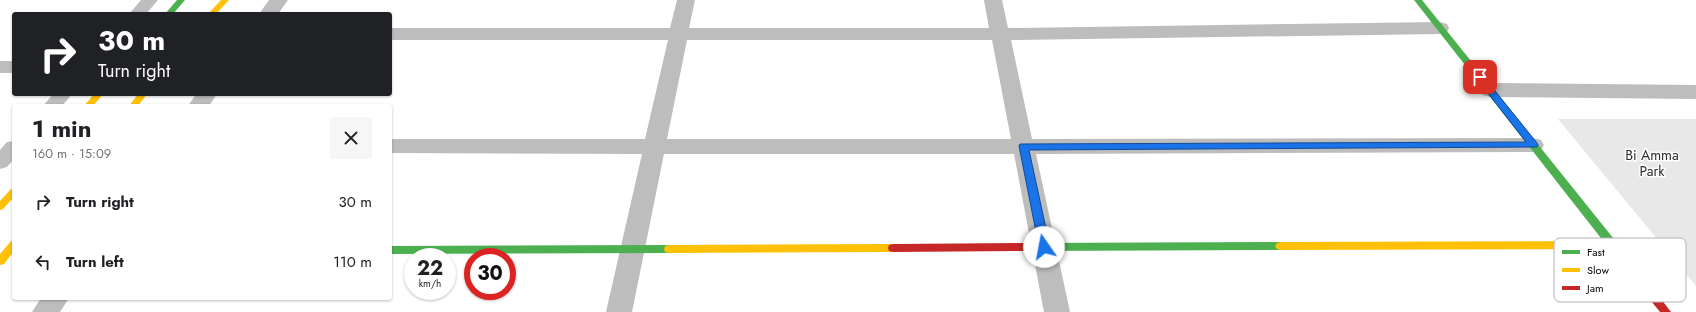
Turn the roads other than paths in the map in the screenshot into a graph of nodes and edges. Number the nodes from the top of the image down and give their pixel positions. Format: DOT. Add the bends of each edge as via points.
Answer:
graph roads {
  1 [pos="150,0"];
  2 [pos="181,0"];
  3 [pos="225,0"];
  4 [pos="279,0"];
  5 [pos="686,0"];
  6 [pos="993,0"];
  7 [pos="1418,0"];
  8 [pos="139,12"];
  9 [pos="171,12"];
  10 [pos="214,12"];
  11 [pos="270,12"];
  12 [pos="1440,28"];
  13 [pos="392,34"];
  14 [pos="678,34"];
  15 [pos="1000,34"];
  16 [pos="0,67"];
  17 [pos="12,67"];
  18 [pos="1490,90"];
  19 [pos="1696,92"];
  20 [pos="61,96"];
  21 [pos="97,96"];
  22 [pos="141,96"];
  23 [pos="54,104"];
  24 [pos="90,104"];
  25 [pos="135,104"];
  26 [pos="1533,145"];
  27 [pos="392,146"];
  28 [pos="654,146"];
  29 [pos="1024,146"];
  30 [pos="12,149"];
  31 [pos="0,162"];
  32 [pos="12,193"];
  33 [pos="0,207"];
  34 [pos="1607,238"];
  35 [pos="1554,245"];
  36 [pos="1044,247"];
  37 [pos="632,249"];
  38 [pos="392,250"];
  39 [pos="54,300"];
  40 [pos="1658,302"];
  41 [pos="45,312"];
  42 [pos="619,312"];
  43 [pos="1057,312"];
  44 [pos="1666,312"];
  1 -- 8 [label="lane"];
  2 -- 9 [label="street"];
  3 -- 10 [label="street"];
  4 -- 11 [label="street"];
  5 -- 14 [label="street"];
  6 -- 15 [label="street"];
  7 -- 12 [label="street"];
  12 -- 15 [label="street"];
  12 -- 18 [label="street"];
  13 -- 14 [label="street"];
  14 -- 15 [label="street"];
  14 -- 28 [label="street"];
  15 -- 29 [label="street"];
  16 -- 17 [label="street"];
  18 -- 19 [label="street"];
  18 -- 26 [label="street"];
  20 -- 23 [label="lane"];
  21 -- 24 [label="street"];
  22 -- 25 [label="street"];
  26 -- 29 [label="street"];
  26 -- 34 [label="street"];
  27 -- 28 [label="street"];
  28 -- 29 [label="street"];
  28 -- 37 [label="street"];
  29 -- 36 [label="street"];
  30 -- 31 [label="lane"];
  32 -- 33 [label="street"];
  35 -- 36 [label="street"];
  36 -- 37 [label="street"];
  36 -- 43 [label="street"];
  37 -- 38 [label="street"];
  37 -- 42 [label="street"];
  39 -- 41 [label="street"];
  40 -- 44 [label="street"];
}
